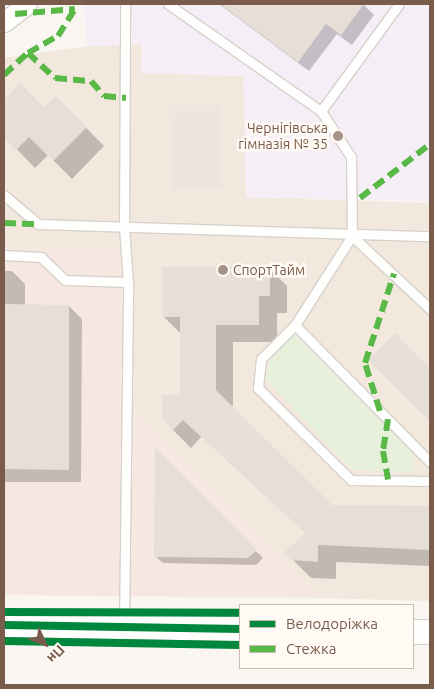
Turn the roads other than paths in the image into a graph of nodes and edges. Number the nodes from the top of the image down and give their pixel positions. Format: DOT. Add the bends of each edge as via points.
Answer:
graph roads {
  1 [pos="28,4"];
  2 [pos="124,4"];
  3 [pos="168,4"];
  4 [pos="399,4"];
  5 [pos="4,22"];
  6 [pos="321,110"];
  7 [pos="4,195"];
  8 [pos="124,227"];
  9 [pos="352,236"];
  10 [pos="430,236"];
  11 [pos="4,255"];
  12 [pos="128,282"];
  13 [pos="430,309"];
  14 [pos="295,325"];
  15 [pos="430,462"];
  16 [pos="430,481"];
  17 [pos="4,625"];
  18 [pos="124,627"];
  19 [pos="239,629"];
  20 [pos="414,632"];
  21 [pos="430,632"];
  1 -- 5 [label="street"];
  2 -- 8 [label="lane"];
  3 -- 6 [label="lane"];
  4 -- 6 [label="lane"];
  6 -- 9 [label="lane" via="351,157"];
  7 -- 8 [label="lane" via="38,224"];
  8 -- 9 [label="lane"];
  8 -- 12 [label="lane"];
  9 -- 10 [label="lane"];
  9 -- 13 [label="lane"];
  9 -- 14 [label="lane"];
  11 -- 12 [label="lane" via="41,257 65,280"];
  12 -- 18 [label="lane"];
  14 -- 15 [label="lane"];
  14 -- 16 [label="lane" via="261,359 258,388 351,480"];
  17 -- 18 [label="street"];
  18 -- 19 [label="street"];
  20 -- 21 [label="street"];
}
